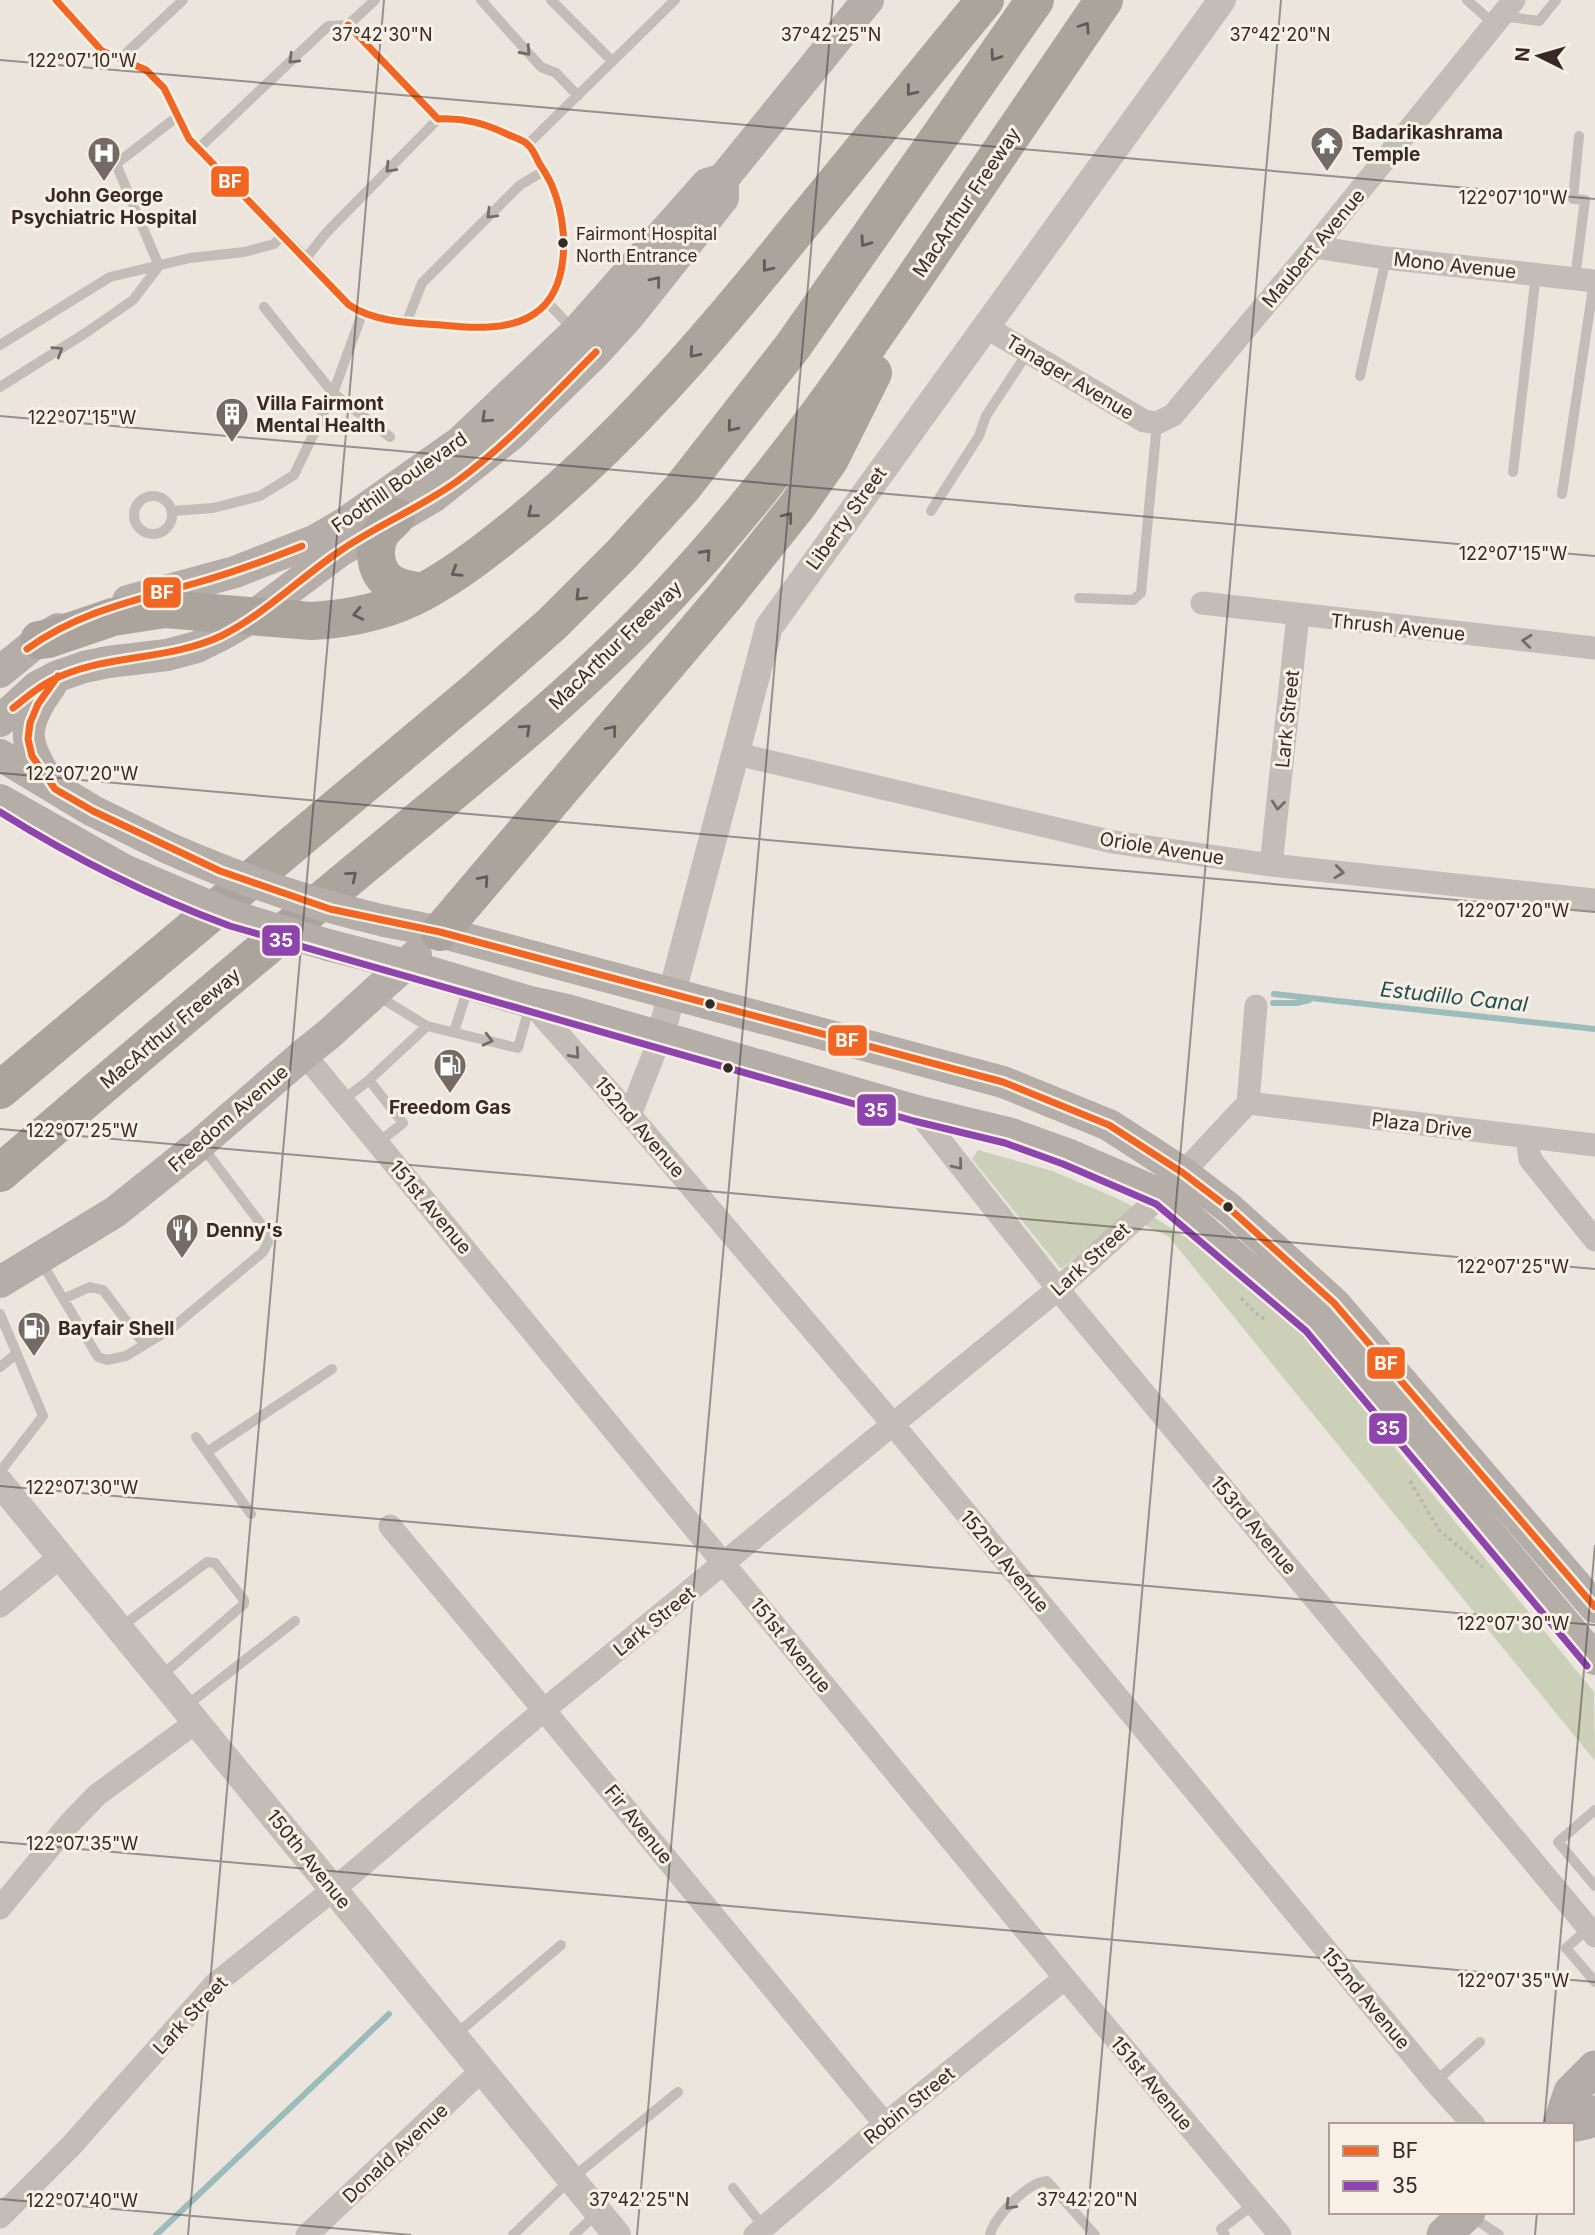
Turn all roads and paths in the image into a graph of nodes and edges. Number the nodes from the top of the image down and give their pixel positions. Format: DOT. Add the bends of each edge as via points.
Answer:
graph roads {
  1 [pos="56,0"];
  2 [pos="183,0"];
  3 [pos="375,0"];
  4 [pos="481,0"];
  5 [pos="551,0"];
  6 [pos="675,0"];
  7 [pos="868,0"];
  8 [pos="985,0"];
  9 [pos="1035,0"];
  10 [pos="1104,0"];
  11 [pos="1222,0"];
  12 [pos="1467,0"];
  13 [pos="1556,0"];
  14 [pos="1503,13"];
  15 [pos="348,25"];
  16 [pos="121,58"];
  17 [pos="612,61"];
  18 [pos="578,96"];
  19 [pos="178,116"];
  20 [pos="438,119"];
  21 [pos="1579,136"];
  22 [pos="528,144"];
  23 [pos="199,148"];
  24 [pos="544,172"];
  25 [pos="282,235"];
  26 [pos="936,246"];
  27 [pos="1314,247"];
  28 [pos="306,258"];
  29 [pos="1386,258"];
  30 [pos="159,266"];
  31 [pos="1536,274"];
  32 [pos="1588,280"];
  33 [pos="547,302"];
  34 [pos="264,307"];
  35 [pos="362,314"];
  36 [pos="407,321"];
  37 [pos="985,326"];
  38 [pos="586,342"];
  39 [pos="0,345"];
  40 [pos="1028,352"];
  41 [pos="1360,376"];
  42 [pos="0,387"];
  43 [pos="333,393"];
  44 [pos="1157,422"];
  45 [pos="390,437"];
  46 [pos="1513,472"];
  47 [pos="1562,494"];
  48 [pos="173,511"];
  49 [pos="931,511"];
  50 [pos="396,517"];
  51 [pos="422,592"];
  52 [pos="1079,598"];
  53 [pos="1202,603"];
  54 [pos="1298,615"];
  55 [pos="252,617"];
  56 [pos="39,640"];
  57 [pos="1595,649"];
  58 [pos="0,672"];
  59 [pos="58,676"];
  60 [pos="0,721"];
  61 [pos="737,754"];
  62 [pos="0,755"];
  63 [pos="55,789"];
  64 [pos="0,800"];
  65 [pos="1272,865"];
  66 [pos="1595,900"];
  67 [pos="440,932"];
  68 [pos="406,965"];
  69 [pos="469,984"];
  70 [pos="672,993"];
  71 [pos="374,994"];
  72 [pos="530,1002"];
  73 [pos="1256,1006"];
  74 [pos="427,1026"];
  75 [pos="454,1032"];
  76 [pos="660,1038"];
  77 [pos="304,1054"];
  78 [pos="369,1080"];
  79 [pos="0,1090"];
  80 [pos="342,1101"];
  81 [pos="1248,1103"];
  82 [pos="917,1111"];
  83 [pos="631,1115"];
  84 [pos="1527,1138"];
  85 [pos="377,1143"];
  86 [pos="200,1144"];
  87 [pos="1595,1145"];
  88 [pos="0,1172"];
  89 [pos="1173,1184"];
  90 [pos="1595,1240"];
  91 [pos="38,1258"];
  92 [pos="0,1282"];
  93 [pos="1058,1289"];
  94 [pos="63,1299"];
  95 [pos="0,1314"];
  96 [pos="144,1344"];
  97 [pos="16,1354"];
  98 [pos="0,1367"];
  99 [pos="332,1369"];
  100 [pos="894,1425"];
  101 [pos="196,1437"];
  102 [pos="207,1452"];
  103 [pos="0,1472"];
  104 [pos="0,1483"];
  105 [pos="251,1514"];
  106 [pos="390,1526"];
  107 [pos="60,1557"];
  108 [pos="725,1563"];
  109 [pos="0,1606"];
  110 [pos="1595,1608"];
  111 [pos="295,1621"];
  112 [pos="118,1629"];
  113 [pos="1595,1659"];
  114 [pos="159,1677"];
  115 [pos="544,1710"];
  116 [pos="190,1715"];
  117 [pos="1595,1811"];
  118 [pos="1595,1886"];
  119 [pos="334,1889"];
  120 [pos="0,1909"];
  121 [pos="1592,1932"];
  122 [pos="561,1945"];
  123 [pos="1065,1978"];
  124 [pos="1595,1982"];
  125 [pos="454,2036"];
  126 [pos="1480,2042"];
  127 [pos="1595,2068"];
  128 [pos="482,2070"];
  129 [pos="1435,2082"];
  130 [pos="678,2092"];
  131 [pos="1595,2113"];
  132 [pos="1472,2123"];
  133 [pos="1561,2123"];
  134 [pos="885,2124"];
  135 [pos="1574,2125"];
  136 [pos="571,2179"];
  137 [pos="733,2188"];
  138 [pos="1254,2204"];
  139 [pos="598,2212"];
  140 [pos="0,2217"];
  141 [pos="1460,2220"];
  142 [pos="760,2231"];
  143 [pos="307,2235"];
  144 [pos="513,2235"];
  145 [pos="574,2235"];
  146 [pos="617,2235"];
  147 [pos="990,2235"];
  148 [pos="1095,2235"];
  149 [pos="1225,2235"];
  150 [pos="1280,2235"];
  151 [pos="1499,2235"];
  1 -- 16 [label="lane" via="102,51"];
  2 -- 16 [label="lane"];
  3 -- 15 [label="lane"];
  4 -- 18 [label="lane, one-way" via="541,68 556,73"];
  5 -- 17 [label="lane"];
  6 -- 17 [label="lane"];
  7 -- 38 [label="main road, Foothill Boulevard" via="723,179 723,198 628,317"];
  8 -- 51 [label="highway, one-way" via="656,397 543,505 471,563"];
  9 -- 79 [label="highway, one-way" via="793,346 682,488 620,556 478,689"];
  26 -- 10 [label="highway, MacArthur Freeway, one-way"];
  11 -- 37 [label="street, Liberty Street"];
  12 -- 14 [label="lane"];
  13 -- 14 [label="lane" via="1539,21"];
  14 -- 27 [label="street, Maubert Avenue"];
  15 -- 20 [label="lane"];
  15 -- 23 [label="lane, one-way" via="328,26"];
  16 -- 19 [label="lane" via="146,71 164,88"];
  17 -- 18 [label="lane"];
  18 -- 22 [label="lane"];
  19 -- 23 [label="lane"];
  19 -- 30 [label="lane" via="117,164"];
  20 -- 22 [label="lane" via="469,118"];
  20 -- 28 [label="lane, one-way"];
  21 -- 32 [label="lane" via="1573,199 1585,200"];
  22 -- 24 [label="lane"];
  23 -- 25 [label="lane"];
  24 -- 33 [label="lane" via="555,191 564,258"];
  24 -- 36 [label="lane, one-way" via="520,185 422,283"];
  25 -- 28 [label="lane"];
  25 -- 30 [label="lane" via="274,244 244,252"];
  67 -- 26 [label="highway, one-way" via="798,505 830,459"];
  88 -- 26 [label="highway, MacArthur Freeway, one-way" via="518,736 664,600 786,459"];
  27 -- 29 [label="street, Mono Avenue"];
  27 -- 44 [label="street, Maubert Avenue" via="1173,415"];
  28 -- 35 [label="lane"];
  29 -- 31 [label="street, Mono Avenue"];
  29 -- 41 [label="lane"];
  30 -- 39 [label="lane" via="110,277"];
  42 -- 30 [label="lane, one-way" via="133,300"];
  31 -- 32 [label="street, Mono Avenue"];
  31 -- 46 [label="lane"];
  32 -- 47 [label="lane"];
  33 -- 36 [label="lane" via="535,314 495,327"];
  33 -- 38 [label="lane"];
  34 -- 43 [label="lane"];
  35 -- 36 [label="lane"];
  35 -- 43 [label="lane"];
  37 -- 40 [label="street, Tanager Avenue"];
  37 -- 61 [label="street, Liberty Street" via="769,627"];
  38 -- 50 [label="main road, Foothill Boulevard" via="512,434 433,497"];
  38 -- 56 [label="main road, Foothill Boulevard, one-way" via="460,442 314,541 235,572 109,607"];
  40 -- 44 [label="street, Tanager Avenue" via="1131,415"];
  40 -- 49 [label="lane"];
  43 -- 45 [label="lane"];
  43 -- 48 [label="lane" via="294,475 260,496 213,508"];
  44 -- 52 [label="lane" via="1141,593 1133,600"];
  50 -- 51 [label="highway" via="381,534 377,564 392,584"];
  50 -- 55 [label="main road, Foothill Boulevard" via="340,551"];
  51 -- 55 [label="highway, one-way" via="336,620"];
  53 -- 54 [label="street, Thrush Avenue"];
  57 -- 54 [label="street, Thrush Avenue, one-way"];
  54 -- 65 [label="street, Lark Street, one-way"];
  55 -- 56 [label="highway" via="165,609 113,617"];
  55 -- 59 [label="main road, Foothill Boulevard" via="197,647 84,667"];
  56 -- 58 [label="main road, Foothill Boulevard"];
  59 -- 60 [label="main road, Foothill Boulevard" via="37,687"];
  59 -- 63 [label="main road" via="37,704 28,739 32,757"];
  61 -- 65 [label="street, Oriole Avenue" via="1113,842"];
  61 -- 70 [label="street, Liberty Street"];
  62 -- 63 [label="main road"];
  63 -- 67 [label="main road, bridge" via="168,848 279,892 330,909"];
  64 -- 68 [label="main road, bridge" via="124,870 232,916"];
  65 -- 66 [label="street, Oriole Avenue, one-way"];
  67 -- 68 [label="main road, Freedom Avenue"];
  67 -- 70 [label="main road"];
  68 -- 69 [label="main road"];
  68 -- 71 [label="main road, Freedom Avenue"];
  69 -- 72 [label="main road"];
  69 -- 75 [label="lane"];
  70 -- 76 [label="street, Liberty Street"];
  70 -- 89 [label="main road" via="1003,1082 1109,1125"];
  71 -- 74 [label="lane"];
  71 -- 77 [label="main road, Freedom Avenue"];
  75 -- 72 [label="lane, one-way" via="518,1048"];
  72 -- 76 [label="main road"];
  72 -- 83 [label="street, 152nd Avenue, one-way"];
  73 -- 81 [label="street"];
  74 -- 75 [label="lane"];
  74 -- 78 [label="lane"];
  76 -- 82 [label="main road"];
  76 -- 83 [label="street, Liberty Street"];
  77 -- 80 [label="street, 151st Avenue"];
  77 -- 86 [label="main road, Freedom Avenue"];
  78 -- 80 [label="lane"];
  78 -- 85 [label="lane" via="404,1124"];
  80 -- 85 [label="street, 151st Avenue"];
  81 -- 84 [label="street, Plaza Drive"];
  81 -- 89 [label="street, Lark Street"];
  82 -- 89 [label="main road" via="1008,1133"];
  82 -- 93 [label="street, 153rd Avenue, one-way"];
  83 -- 100 [label="street, 152nd Avenue"];
  84 -- 87 [label="street, Plaza Drive"];
  84 -- 90 [label="street" via="1530,1159"];
  85 -- 108 [label="street, 151st Avenue"];
  86 -- 91 [label="main road, Freedom Avenue" via="115,1212"];
  86 -- 96 [label="lane" via="264,1228 268,1242 263,1252 172,1328"];
  89 -- 93 [label="street, Lark Street"];
  89 -- 110 [label="main road" via="1230,1209 1334,1303"];
  89 -- 113 [label="main road" via="1313,1324"];
  91 -- 92 [label="main road, Freedom Avenue"];
  91 -- 94 [label="lane"];
  93 -- 100 [label="street, Lark Street"];
  93 -- 121 [label="street, 153rd Avenue"];
  94 -- 96 [label="lane" via="90,1287 103,1290"];
  94 -- 96 [label="lane" via="98,1357 126,1356"];
  95 -- 97 [label="lane"];
  97 -- 98 [label="lane"];
  97 -- 103 [label="lane" via="43,1416"];
  99 -- 102 [label="lane"];
  100 -- 108 [label="street, Lark Street"];
  100 -- 129 [label="street, 152nd Avenue"];
  101 -- 102 [label="lane"];
  102 -- 105 [label="lane"];
  104 -- 107 [label="street, 150th Avenue"];
  106 -- 115 [label="street, Fir Avenue"];
  107 -- 109 [label="street"];
  107 -- 112 [label="street, 150th Avenue"];
  108 -- 115 [label="street, Lark Street"];
  108 -- 123 [label="street, 151st Avenue"];
  111 -- 116 [label="lane"];
  112 -- 114 [label="street, 150th Avenue"];
  112 -- 114 [label="lane" via="207,1562 215,1563 244,1604"];
  114 -- 116 [label="street, 150th Avenue"];
  115 -- 119 [label="street, Lark Street"];
  115 -- 134 [label="street, Fir Avenue"];
  116 -- 119 [label="street, 150th Avenue"];
  116 -- 120 [label="street" via="97,1795"];
  117 -- 118 [label="lane" via="1558,1842"];
  119 -- 125 [label="street, 150th Avenue"];
  119 -- 140 [label="street, Lark Street" via="215,1984 71,2146"];
  121 -- 124 [label="lane" via="1566,1948"];
  122 -- 125 [label="lane"];
  123 -- 134 [label="street, Robin Street"];
  123 -- 138 [label="street, 151st Avenue"];
  125 -- 128 [label="street, 150th Avenue"];
  126 -- 129 [label="lane"];
  127 -- 133 [label="main road" via="1571,2092"];
  128 -- 136 [label="street, 150th Avenue"];
  128 -- 143 [label="street, Donald Avenue"];
  129 -- 132 [label="street, 152nd Avenue"];
  130 -- 136 [label="lane"];
  131 -- 135 [label="main road" via="1586,2122"];
  134 -- 142 [label="street, Robin Street"];
  136 -- 139 [label="street, 150th Avenue"];
  136 -- 144 [label="lane"];
  137 -- 142 [label="lane"];
  138 -- 149 [label="lane" via="1221,2229"];
  138 -- 150 [label="street, 151st Avenue"];
  139 -- 145 [label="lane"];
  139 -- 146 [label="street, 150th Avenue"];
  141 -- 151 [label="lane"];
  148 -- 147 [label="lane, one-way" via="1047,2181 1036,2183 1018,2197 998,2218"];
}
